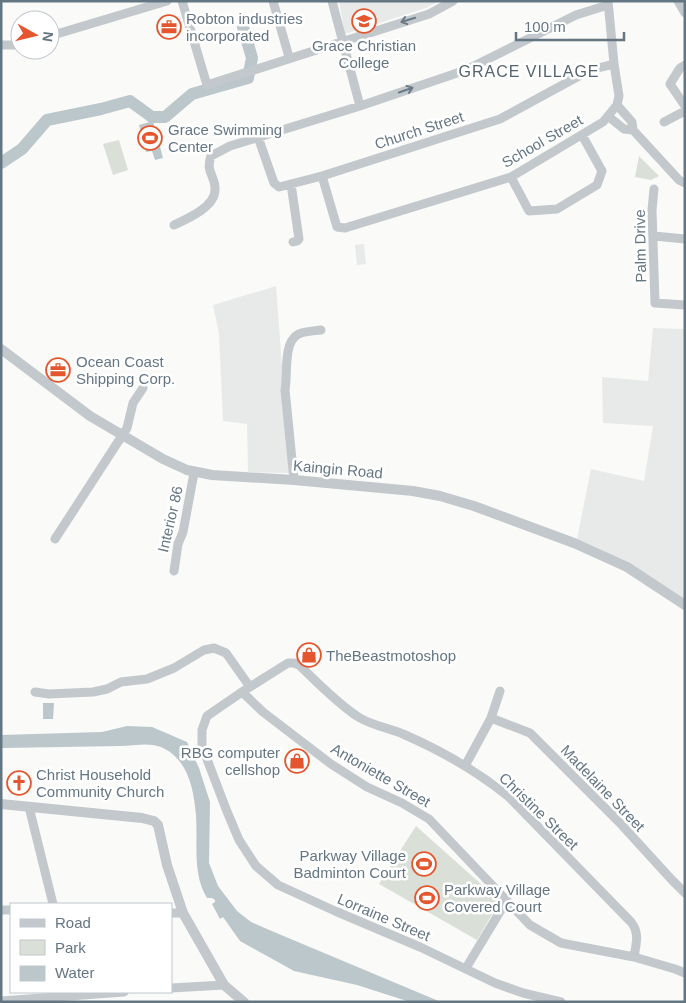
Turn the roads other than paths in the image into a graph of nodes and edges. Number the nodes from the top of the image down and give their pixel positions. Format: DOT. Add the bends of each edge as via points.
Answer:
graph roads {
  1 [pos="166,1"];
  2 [pos="182,1"];
  3 [pos="273,1"];
  4 [pos="332,1"];
  5 [pos="453,1"];
  6 [pos="678,1"];
  7 [pos="608,3"];
  8 [pos="685,13"];
  9 [pos="60,33"];
  10 [pos="342,41"];
  11 [pos="289,57"];
  12 [pos="614,64"];
  13 [pos="685,65"];
  14 [pos="617,105"];
  15 [pos="360,106"];
  16 [pos="685,106"];
  17 [pos="685,111"];
  18 [pos="608,116"];
  19 [pos="664,122"];
  20 [pos="633,130"];
  21 [pos="582,134"];
  22 [pos="258,137"];
  23 [pos="322,176"];
  24 [pos="511,177"];
  25 [pos="685,183"];
  26 [pos="291,184"];
  27 [pos="654,189"];
  28 [pos="174,225"];
  29 [pos="654,236"];
  30 [pos="685,239"];
  31 [pos="293,242"];
  32 [pos="685,304"];
  33 [pos="320,330"];
  34 [pos="1,349"];
  35 [pos="143,388"];
  36 [pos="124,435"];
  37 [pos="194,473"];
  38 [pos="294,480"];
  39 [pos="55,539"];
  40 [pos="174,571"];
  41 [pos="685,605"];
  42 [pos="246,689"];
  43 [pos="500,691"];
  44 [pos="35,692"];
  45 [pos="491,718"];
  46 [pos="464,766"];
  47 [pos="1,804"];
  48 [pos="29,807"];
  49 [pos="685,893"];
  50 [pos="507,900"];
  51 [pos="53,903"];
  52 [pos="172,913"];
  53 [pos="182,914"];
  54 [pos="634,957"];
  55 [pos="466,968"];
  56 [pos="685,973"];
  57 [pos="224,985"];
  58 [pos="172,988"];
  59 [pos="113,993"];
  60 [pos="80,996"];
  61 [pos="1,1001"];
  62 [pos="244,1002"];
  63 [pos="561,1002"];
  1 -- 9 [label="street"];
  2 -- 11 [label="street" via="207,85"];
  3 -- 11 [label="street"];
  4 -- 10 [label="street"];
  5 -- 10 [label="street, one-way" via="429,14"];
  6 -- 8 [label="street"];
  7 -- 12 [label="street"];
  15 -- 7 [label="street, one-way" via="466,70 576,15"];
  10 -- 11 [label="street"];
  10 -- 15 [label="street"];
  12 -- 14 [label="street" via="619,96"];
  12 -- 23 [label="street, Church Street" via="590,70 500,119"];
  13 -- 16 [label="street" via="670,84"];
  14 -- 18 [label="street, School Street"];
  14 -- 20 [label="street" via="632,122"];
  15 -- 22 [label="street"];
  17 -- 19 [label="street"];
  18 -- 20 [label="street" via="624,129"];
  18 -- 21 [label="street, School Street"];
  20 -- 25 [label="street"];
  21 -- 24 [label="street, School Street"];
  21 -- 24 [label="street" via="602,171 597,185 557,209 529,211"];
  22 -- 26 [label="street" via="274,183 279,187"];
  22 -- 28 [label="street" via="211,156 208,165 216,190 212,199 197,214"];
  23 -- 24 [label="street, School Street" via="337,227 345,228"];
  23 -- 26 [label="street, Church Street"];
  26 -- 31 [label="street" via="298,239"];
  27 -- 29 [label="street, Palm Drive"];
  29 -- 30 [label="street"];
  29 -- 32 [label="street, Palm Drive" via="655,302"];
  33 -- 38 [label="street" via="296,336 287,353 285,390"];
  34 -- 36 [label="street, Kaingin Road" via="80,409"];
  35 -- 36 [label="street" via="132,403"];
  36 -- 37 [label="street, Kaingin Road"];
  36 -- 39 [label="street"];
  37 -- 38 [label="street, Kaingin Road"];
  37 -- 40 [label="street, Interior 86"];
  38 -- 41 [label="street, Kaingin Road" via="413,491 467,504 627,567"];
  42 -- 44 [label="street, Antoniette Street" via="226,653 214,648 147,679 122,682 107,689 49,694"];
  42 -- 46 [label="street, Christine Street" via="288,663 294,663 360,718 402,734"];
  42 -- 50 [label="street, Antoniette Street" via="263,712 331,764 429,819"];
  42 -- 55 [label="street, Lorraine Street" via="207,716 202,730 202,746 239,840 256,866 278,885"];
  43 -- 45 [label="street"];
  45 -- 46 [label="street"];
  45 -- 49 [label="street, Madelaine Street" via="530,733"];
  46 -- 54 [label="street, Christine Street" via="509,798 631,922 637,936"];
  47 -- 48 [label="street"];
  48 -- 51 [label="street"];
  48 -- 53 [label="street" via="154,821"];
  50 -- 54 [label="street, Antoniette Street" via="530,925 561,943"];
  50 -- 55 [label="street"];
  52 -- 53 [label="street"];
  53 -- 57 [label="street"];
  54 -- 56 [label="street, Antoniette Street"];
  55 -- 63 [label="street, Lorraine Street" via="494,983"];
  57 -- 58 [label="street"];
  57 -- 62 [label="street"];
  59 -- 60 [label="street"];
  60 -- 61 [label="street"];
}
